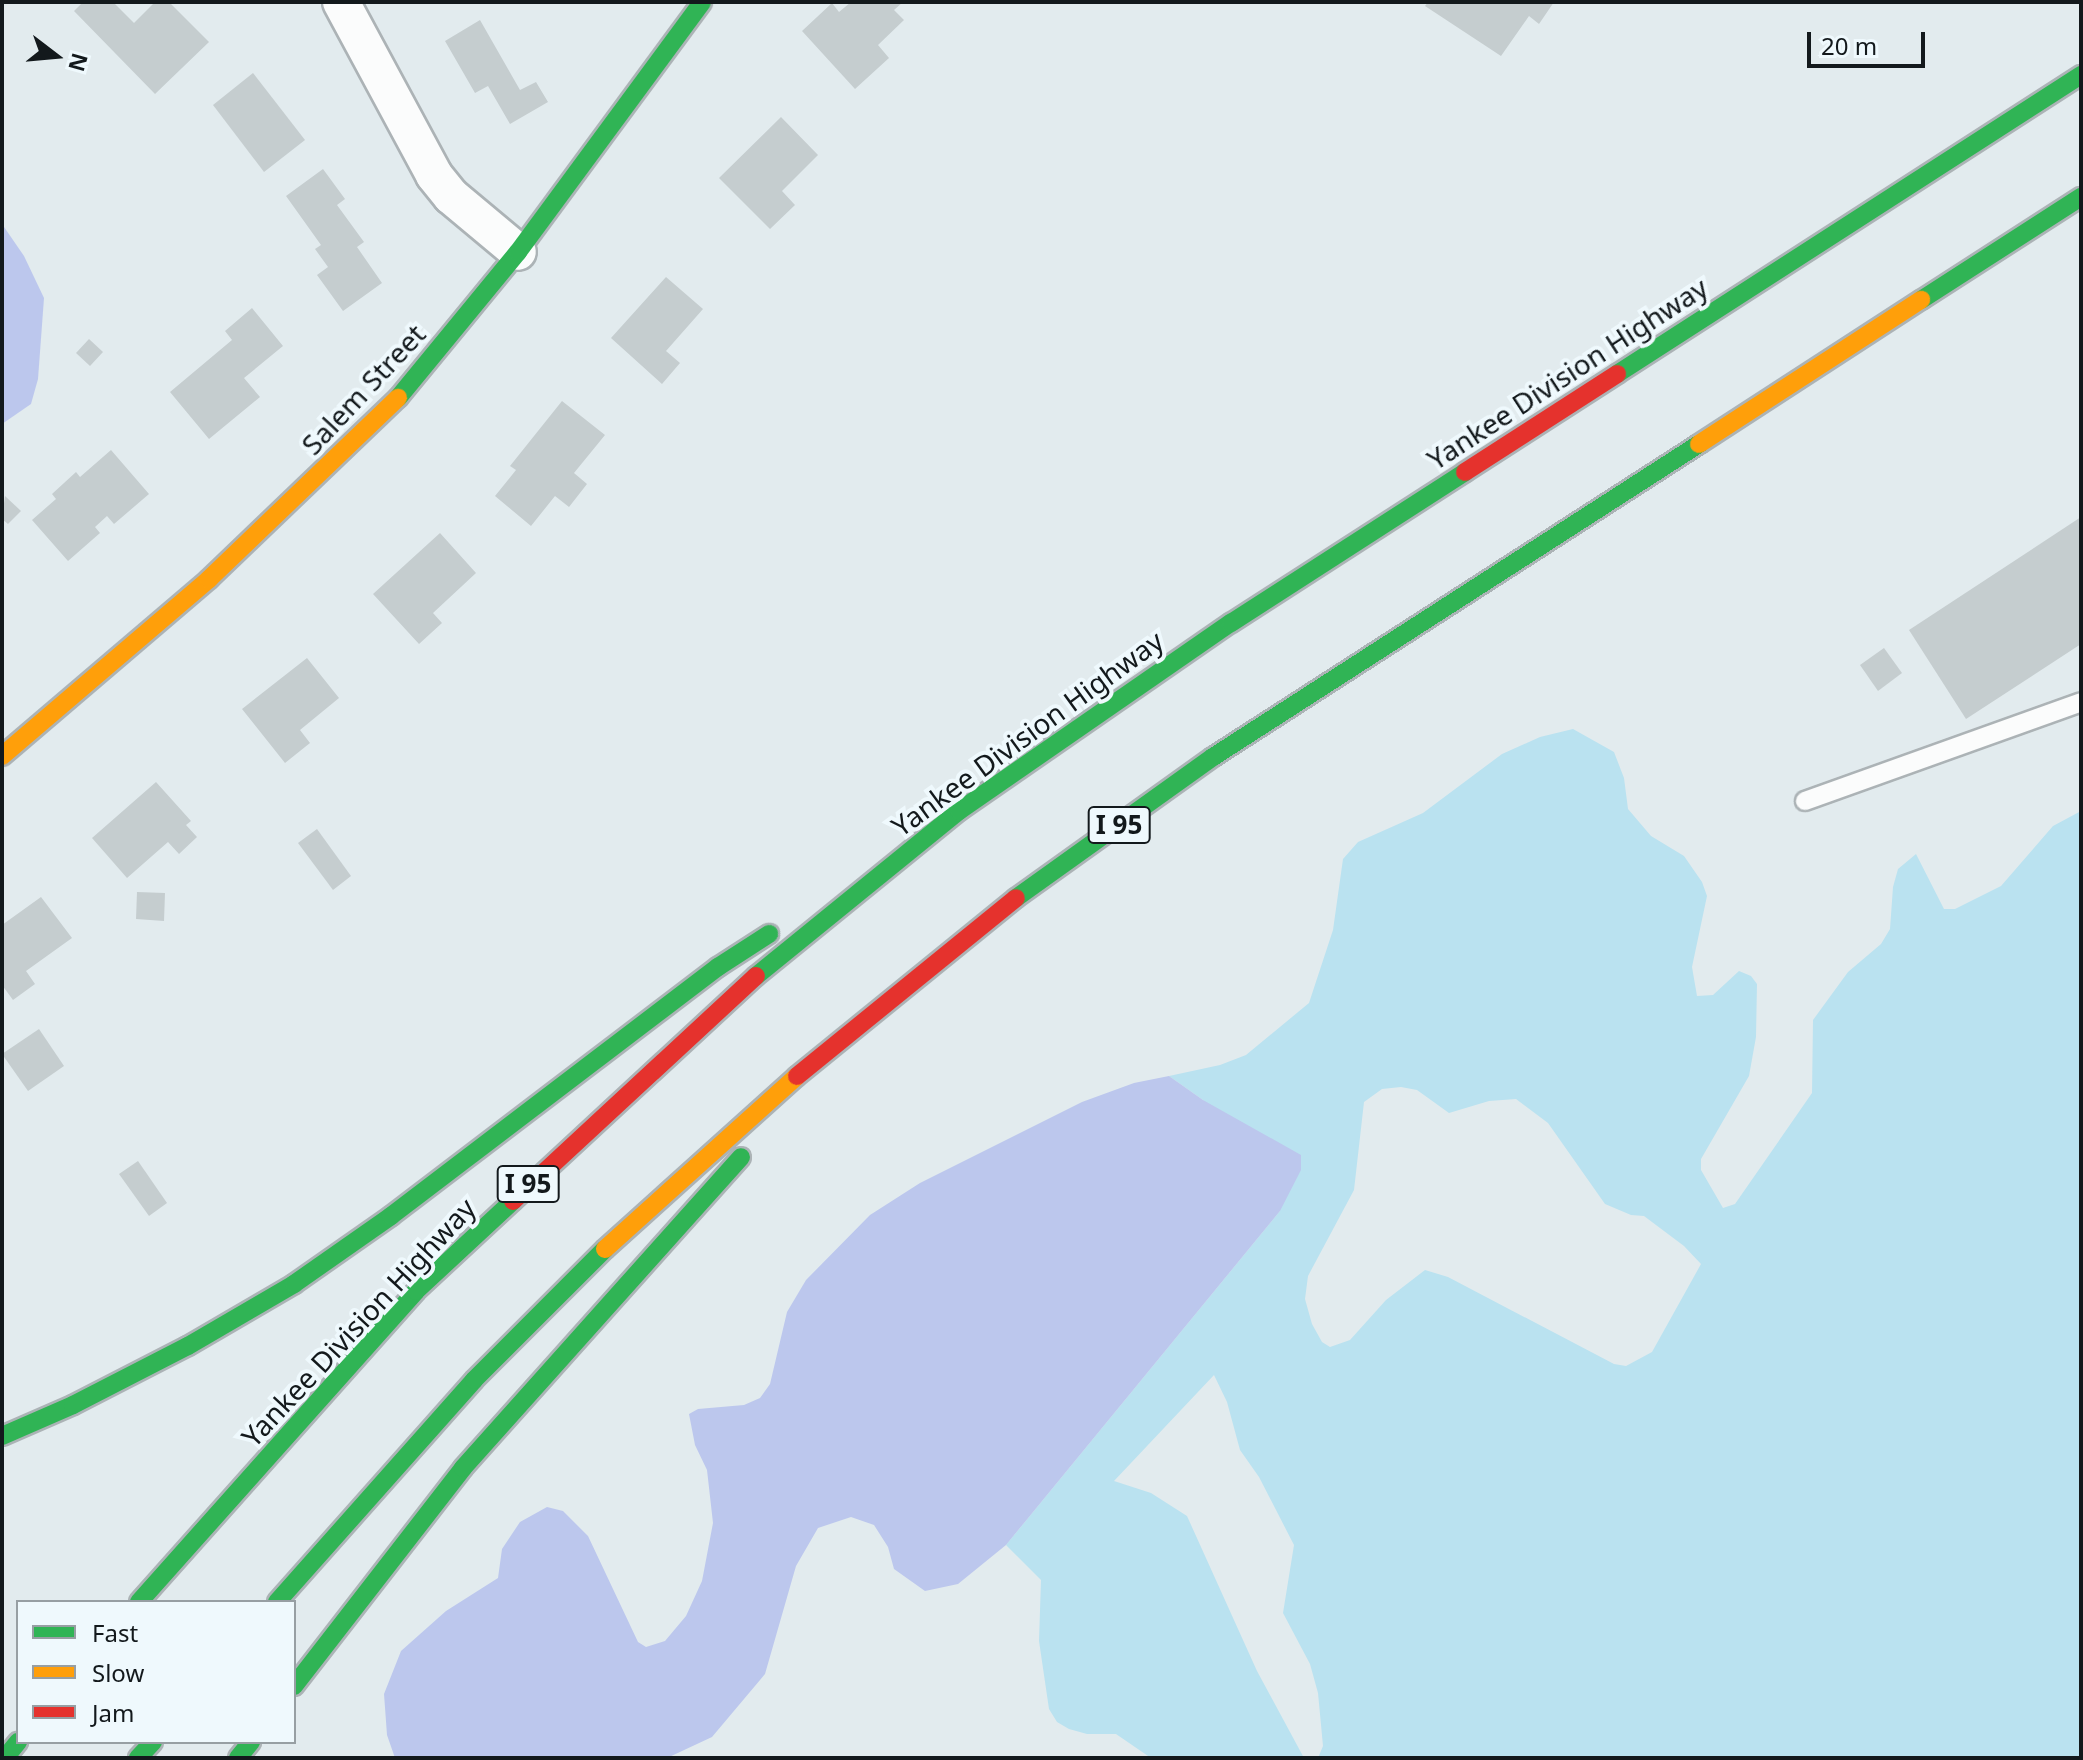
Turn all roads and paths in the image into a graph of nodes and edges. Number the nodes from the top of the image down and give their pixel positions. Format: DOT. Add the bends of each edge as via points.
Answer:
graph roads {
  1 [pos="341,2"];
  2 [pos="702,2"];
  3 [pos="2081,75"];
  4 [pos="2081,197"];
  5 [pos="518,252"];
  6 [pos="2081,702"];
  7 [pos="2,756"];
  8 [pos="1805,801"];
  9 [pos="959,811"];
  10 [pos="812,906"];
  11 [pos="785,923"];
  12 [pos="868,1015"];
  13 [pos="2,1436"];
  14 [pos="141,1600"];
  15 [pos="279,1600"];
  16 [pos="296,1683"];
  1 -- 5 [label="street" via="434,175"];
  2 -- 5 [label="main road, Salem Street"];
  3 -- 9 [label="main road, Yankee Division Highway / I 95" via="1231,623"];
  4 -- 12 [label="main road, I 95" via="1213,757 1008,904"];
  5 -- 7 [label="main road, Salem Street" via="385,413 209,579"];
  6 -- 8 [label="lane"];
  9 -- 10 [label="main road"];
  9 -- 14 [label="main road, Yankee Division Highway / I 95" via="731,996 416,1291"];
  11 -- 13 [label="main road" via="718,967 294,1284 188,1346"];
  12 -- 15 [label="main road, I 95" via="605,1249 474,1380"];
  12 -- 16 [label="main road" via="463,1468"];
}
